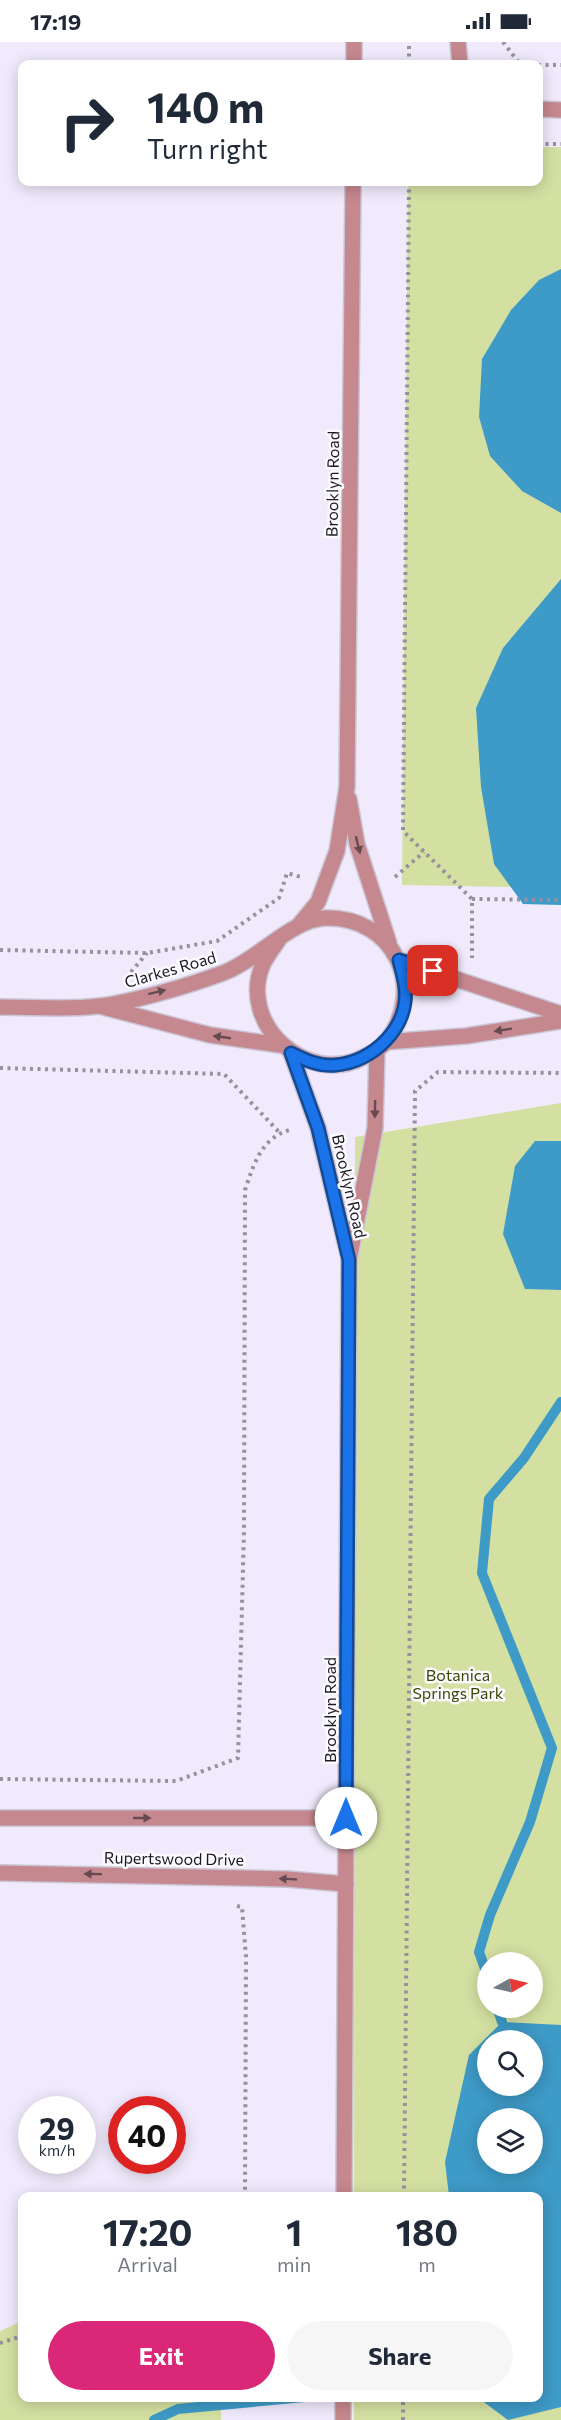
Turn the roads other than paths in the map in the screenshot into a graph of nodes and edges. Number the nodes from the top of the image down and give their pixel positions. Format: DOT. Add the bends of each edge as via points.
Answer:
graph roads {
  1 [pos="354,42"];
  2 [pos="458,42"];
  3 [pos="354,60"];
  4 [pos="460,60"];
  5 [pos="543,109"];
  6 [pos="561,110"];
  7 [pos="353,186"];
  8 [pos="347,787"];
  9 [pos="298,925"];
  10 [pos="278,941"];
  11 [pos="395,954"];
  12 [pos="100,1006"];
  13 [pos="0,1007"];
  14 [pos="561,1014"];
  15 [pos="561,1021"];
  16 [pos="381,1046"];
  17 [pos="286,1049"];
  18 [pos="349,1260"];
  19 [pos="0,1818"];
  20 [pos="346,1818"];
  21 [pos="0,1872"];
  22 [pos="346,1884"];
  23 [pos="344,2192"];
  24 [pos="343,2402"];
  25 [pos="343,2420"];
  1 -- 3 [label="street"];
  2 -- 4 [label="street"];
  5 -- 6 [label="street"];
  7 -- 8 [label="street, Brooklyn Road"];
  8 -- 9 [label="street, Brooklyn Road" via="337,850 325,884 318,902"];
  8 -- 11 [label="street, Brooklyn Road, one-way" via="357,844"];
  9 -- 10 [label="street"];
  9 -- 11 [label="street" via="323,918 348,919 372,929"];
  12 -- 10 [label="street, Clarkes Road, one-way" via="225,973"];
  10 -- 17 [label="street" via="263,965 258,993 264,1021"];
  11 -- 14 [label="street"];
  11 -- 16 [label="street" via="406,989 401,1017"];
  12 -- 13 [label="street, Clarkes Road"];
  17 -- 12 [label="street, Clarkes Road, one-way" via="210,1035"];
  15 -- 16 [label="street, one-way"];
  16 -- 17 [label="street" via="357,1061 334,1065 312,1063"];
  16 -- 18 [label="street, Brooklyn Road, one-way" via="375,1128"];
  17 -- 18 [label="street, Brooklyn Road" via="318,1128"];
  18 -- 20 [label="street, Brooklyn Road"];
  19 -- 20 [label="street, one-way"];
  20 -- 22 [label="street, Brooklyn Road"];
  22 -- 21 [label="street, Rupertswood Drive, one-way"];
  22 -- 23 [label="street, Brooklyn Road"];
  24 -- 25 [label="street"];
}
